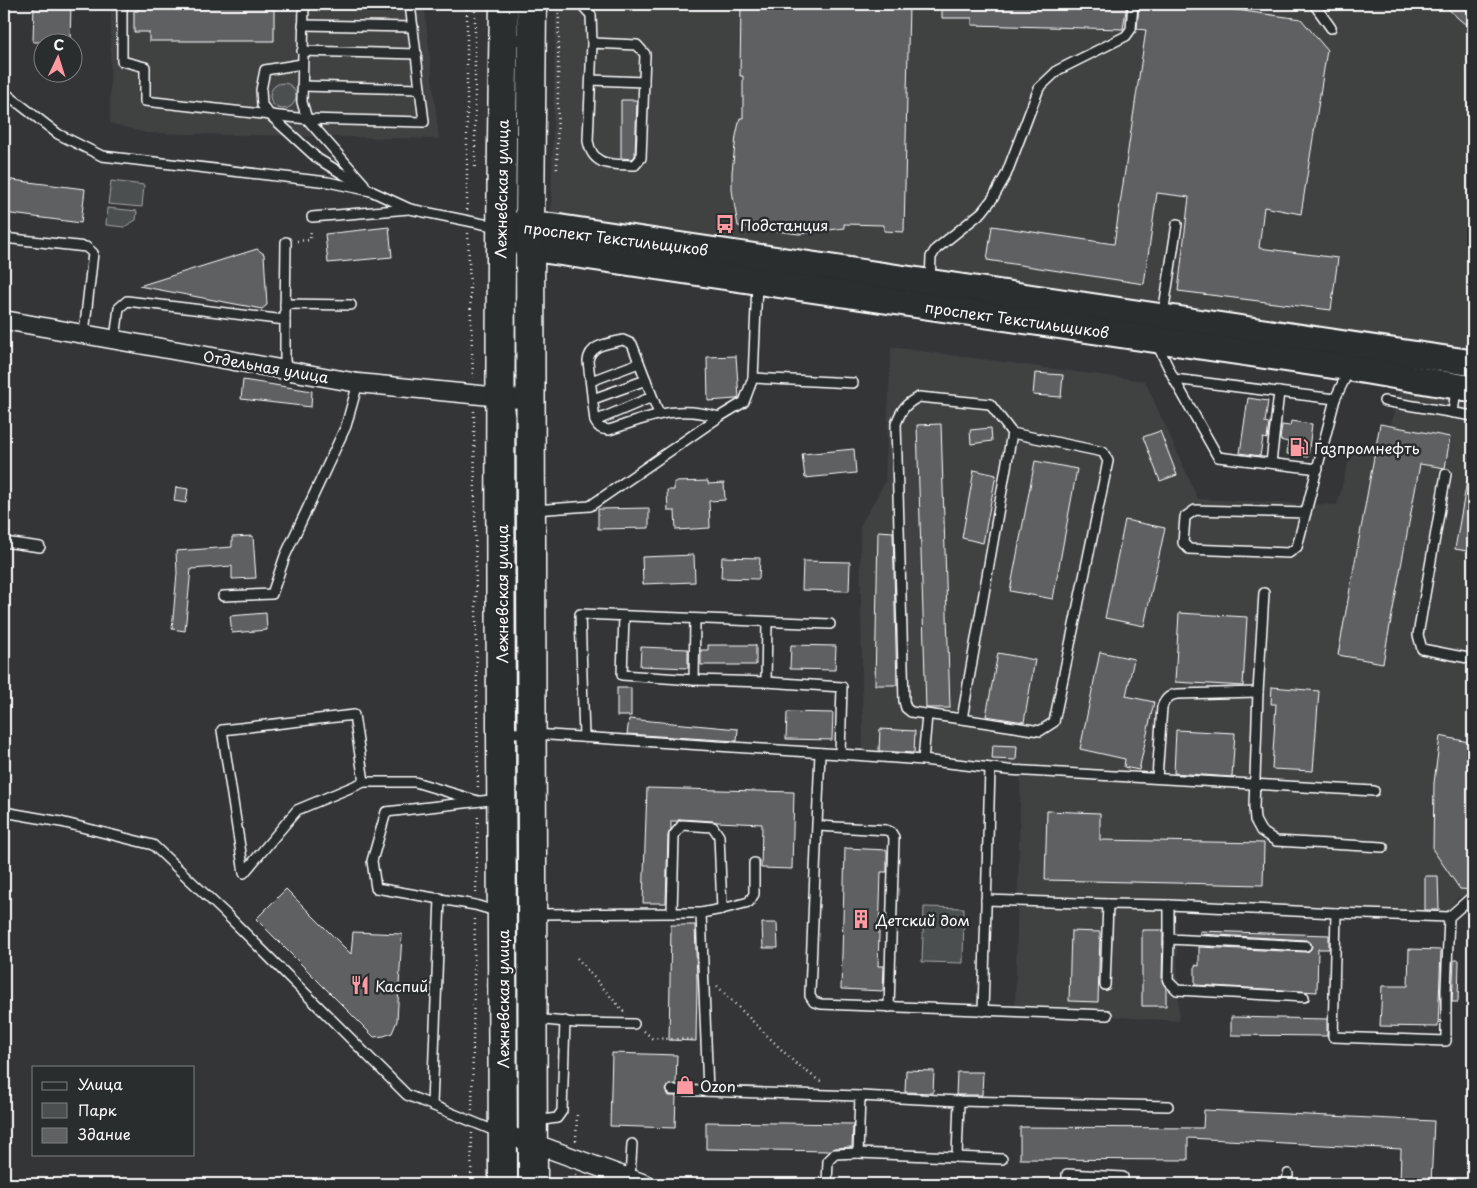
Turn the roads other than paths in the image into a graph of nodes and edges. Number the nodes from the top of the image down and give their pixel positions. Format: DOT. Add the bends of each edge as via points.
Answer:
graph roads {
  1 [pos="122,4"];
  2 [pos="304,4"];
  3 [pos="410,4"];
  4 [pos="504,4"];
  5 [pos="532,4"];
  6 [pos="581,4"];
  7 [pos="1133,4"];
  8 [pos="1314,4"];
  9 [pos="303,25"];
  10 [pos="413,27"];
  11 [pos="1332,28"];
  12 [pos="592,44"];
  13 [pos="302,51"];
  14 [pos="416,54"];
  15 [pos="302,64"];
  16 [pos="591,80"];
  17 [pos="644,82"];
  18 [pos="302,86"];
  19 [pos="420,89"];
  20 [pos="4,92"];
  21 [pos="270,115"];
  22 [pos="307,119"];
  23 [pos="371,191"];
  24 [pos="410,209"];
  25 [pos="312,217"];
  26 [pos="1177,224"];
  27 [pos="500,228"];
  28 [pos="530,236"];
  29 [pos="4,238"];
  30 [pos="286,242"];
  31 [pos="758,281"];
  32 [pos="930,282"];
  33 [pos="285,304"];
  34 [pos="351,305"];
  35 [pos="4,320"];
  36 [pos="285,320"];
  37 [pos="1159,328"];
  38 [pos="84,334"];
  39 [pos="115,339"];
  40 [pos="639,363"];
  41 [pos="1473,363"];
  42 [pos="1350,368"];
  43 [pos="285,369"];
  44 [pos="753,378"];
  45 [pos="1174,379"];
  46 [pos="646,380"];
  47 [pos="591,381"];
  48 [pos="358,382"];
  49 [pos="853,383"];
  50 [pos="1465,387"];
  51 [pos="1279,392"];
  52 [pos="652,397"];
  53 [pos="502,399"];
  54 [pos="593,399"];
  55 [pos="1335,399"];
  56 [pos="531,400"];
  57 [pos="1384,401"];
  58 [pos="1453,413"];
  59 [pos="659,414"];
  60 [pos="719,416"];
  61 [pos="1473,416"];
  62 [pos="595,420"];
  63 [pos="1012,433"];
  64 [pos="1271,464"];
  65 [pos="1318,469"];
  66 [pos="1446,474"];
  67 [pos="532,510"];
  68 [pos="1306,512"];
  69 [pos="4,542"];
  70 [pos="40,547"];
  71 [pos="1264,594"];
  72 [pos="223,596"];
  73 [pos="624,616"];
  74 [pos="695,620"];
  75 [pos="766,622"];
  76 [pos="830,624"];
  77 [pos="1473,659"];
  78 [pos="694,680"];
  79 [pos="766,682"];
  80 [pos="1258,692"];
  81 [pos="927,715"];
  82 [pos="962,719"];
  83 [pos="501,732"];
  84 [pos="531,734"];
  85 [pos="584,737"];
  86 [pos="820,753"];
  87 [pos="840,754"];
  88 [pos="923,760"];
  89 [pos="990,769"];
  90 [pos="1157,778"];
  91 [pos="364,782"];
  92 [pos="1255,784"];
  93 [pos="1374,791"];
  94 [pos="490,800"];
  95 [pos="4,812"];
  96 [pos="818,826"];
  97 [pos="1383,847"];
  98 [pos="754,863"];
  99 [pos="1473,896"];
  100 [pos="440,898"];
  101 [pos="986,900"];
  102 [pos="1108,904"];
  103 [pos="1169,905"];
  104 [pos="722,908"];
  105 [pos="701,912"];
  106 [pos="502,913"];
  107 [pos="672,913"];
  108 [pos="1336,913"];
  109 [pos="532,914"];
  110 [pos="1449,917"];
  111 [pos="1169,940"];
  112 [pos="1306,946"];
  113 [pos="1105,985"];
  114 [pos="1304,997"];
  115 [pos="889,1007"];
  116 [pos="983,1011"];
  117 [pos="1106,1015"];
  118 [pos="533,1018"];
  119 [pos="564,1021"];
  120 [pos="634,1024"];
  121 [pos="672,1090"];
  122 [pos="708,1091"];
  123 [pos="860,1096"];
  124 [pos="959,1101"];
  125 [pos="432,1105"];
  126 [pos="1168,1106"];
  127 [pos="533,1132"];
  128 [pos="502,1134"];
  129 [pos="632,1144"];
  130 [pos="858,1153"];
  131 [pos="957,1157"];
  132 [pos="1002,1158"];
  133 [pos="1288,1174"];
  134 [pos="1123,1177"];
  135 [pos="638,1182"];
  136 [pos="502,1184"];
  137 [pos="533,1184"];
  138 [pos="827,1184"];
  139 [pos="1066,1184"];
  140 [pos="1287,1184"];
  1 -- 21 [label="lane" via="122,61 145,67 145,101"];
  2 -- 9 [label="lane"];
  3 -- 10 [label="lane"];
  4 -- 27 [label="highway, Лежневская улица"];
  5 -- 28 [label="highway, Лежневская улица"];
  6 -- 12 [label="lane" via="591,15"];
  7 -- 32 [label="lane" via="1131,29 1126,36 1058,70 1039,88 1002,183 982,212 936,249 931,257"];
  8 -- 11 [label="lane"];
  9 -- 10 [label="lane"];
  9 -- 13 [label="lane"];
  10 -- 14 [label="lane"];
  12 -- 16 [label="lane"];
  12 -- 17 [label="lane" via="637,45 645,54"];
  13 -- 14 [label="lane"];
  13 -- 15 [label="lane"];
  14 -- 19 [label="lane"];
  15 -- 18 [label="lane"];
  15 -- 21 [label="lane" via="265,70 262,105"];
  16 -- 17 [label="lane"];
  16 -- 17 [label="lane" via="590,148 597,159 605,163 627,165 635,165 641,158"];
  18 -- 19 [label="lane"];
  18 -- 22 [label="lane"];
  19 -- 22 [label="lane" via="424,122"];
  20 -- 23 [label="lane" via="58,134 102,156 328,182"];
  21 -- 22 [label="lane"];
  21 -- 23 [label="lane" via="318,159"];
  22 -- 23 [label="lane"];
  23 -- 24 [label="lane"];
  24 -- 25 [label="lane"];
  24 -- 27 [label="lane"];
  26 -- 37 [label="lane"];
  27 -- 28 [label="main road, проспект Текстильщиков"];
  27 -- 53 [label="highway, Лежневская улица"];
  28 -- 31 [label="main road, проспект Текстильщиков"];
  28 -- 32 [label="main road, проспект Текстильщиков"];
  28 -- 56 [label="highway, Лежневская улица"];
  29 -- 38 [label="lane" via="86,247 92,253"];
  30 -- 33 [label="lane"];
  31 -- 37 [label="main road, проспект Текстильщиков"];
  31 -- 44 [label="lane"];
  32 -- 37 [label="main road, проспект Текстильщиков"];
  33 -- 34 [label="lane"];
  33 -- 36 [label="lane"];
  35 -- 38 [label="street, Отдельная улица"];
  36 -- 39 [label="lane" via="127,301 119,308"];
  36 -- 43 [label="lane"];
  37 -- 41 [label="main road, проспект Текстильщиков"];
  37 -- 42 [label="main road, проспект Текстильщиков"];
  37 -- 45 [label="lane"];
  38 -- 39 [label="street, Отдельная улица"];
  39 -- 43 [label="street, Отдельная улица"];
  40 -- 46 [label="lane"];
  40 -- 47 [label="lane"];
  40 -- 47 [label="lane" via="632,344 622,340 595,348 588,361"];
  42 -- 50 [label="main road, проспект Текстильщиков"];
  42 -- 55 [label="lane"];
  43 -- 48 [label="street, Отдельная улица"];
  44 -- 49 [label="lane"];
  44 -- 60 [label="lane" via="744,402"];
  45 -- 51 [label="lane"];
  45 -- 64 [label="lane" via="1218,457"];
  46 -- 52 [label="lane"];
  46 -- 54 [label="lane"];
  47 -- 54 [label="lane"];
  48 -- 53 [label="street, Отдельная улица"];
  48 -- 72 [label="lane" via="346,426 285,556 272,594"];
  50 -- 58 [label="lane"];
  51 -- 55 [label="lane"];
  51 -- 64 [label="lane"];
  52 -- 59 [label="lane"];
  52 -- 62 [label="lane"];
  53 -- 56 [label="street, Отдельная улица"];
  53 -- 83 [label="highway, Лежневская улица"];
  54 -- 62 [label="lane"];
  55 -- 65 [label="lane"];
  56 -- 67 [label="highway, Лежневская улица"];
  57 -- 58 [label="lane"];
  58 -- 61 [label="lane"];
  59 -- 60 [label="lane" via="680,410"];
  59 -- 62 [label="lane" via="609,430 602,430"];
  60 -- 67 [label="lane" via="590,506"];
  63 -- 81 [label="lane" via="990,404 919,397 908,401 896,424 904,701 911,712"];
  63 -- 82 [label="lane"];
  63 -- 82 [label="lane" via="1103,452 1108,461 1054,722 1040,731"];
  64 -- 65 [label="lane"];
  65 -- 68 [label="lane"];
  66 -- 77 [label="lane" via="1418,635 1422,649"];
  67 -- 84 [label="highway, Лежневская улица"];
  68 -- 68 [label="lane" via="1194,510 1185,517 1183,543 1189,549 1289,553 1297,547"];
  69 -- 70 [label="lane"];
  71 -- 80 [label="lane"];
  73 -- 74 [label="lane"];
  73 -- 78 [label="lane" via="622,675"];
  73 -- 85 [label="lane" via="580,614"];
  74 -- 75 [label="lane"];
  74 -- 78 [label="lane"];
  75 -- 76 [label="lane"];
  75 -- 79 [label="lane"];
  78 -- 79 [label="lane"];
  79 -- 87 [label="lane" via="842,687"];
  80 -- 90 [label="lane" via="1169,696 1162,706"];
  80 -- 92 [label="lane"];
  81 -- 82 [label="lane"];
  81 -- 88 [label="lane"];
  83 -- 84 [label="lane"];
  83 -- 94 [label="highway, Лежневская улица"];
  84 -- 85 [label="lane"];
  84 -- 109 [label="highway, Лежневская улица"];
  85 -- 86 [label="lane"];
  86 -- 87 [label="lane"];
  86 -- 96 [label="lane"];
  87 -- 88 [label="lane"];
  88 -- 89 [label="lane"];
  89 -- 90 [label="lane"];
  89 -- 101 [label="lane"];
  90 -- 92 [label="lane"];
  91 -- 91 [label="lane" via="297,810 244,873 222,730 354,715"];
  91 -- 94 [label="lane" via="415,782"];
  92 -- 93 [label="lane"];
  92 -- 97 [label="lane" via="1255,820 1270,839 1282,843"];
  94 -- 100 [label="lane" via="386,812 372,861 376,888"];
  94 -- 106 [label="highway, Лежневская улица"];
  95 -- 125 [label="lane" via="61,822 153,845 225,912 407,1095"];
  96 -- 115 [label="lane" via="886,830 894,837"];
  96 -- 115 [label="lane" via="810,996 817,1004"];
  98 -- 104 [label="lane" via="754,894 749,902"];
  99 -- 110 [label="lane"];
  100 -- 106 [label="lane"];
  100 -- 125 [label="lane"];
  101 -- 102 [label="lane"];
  101 -- 116 [label="lane"];
  102 -- 103 [label="lane"];
  102 -- 113 [label="lane"];
  103 -- 108 [label="lane"];
  103 -- 111 [label="lane"];
  104 -- 105 [label="lane"];
  104 -- 107 [label="lane" via="719,836 713,827 682,825 674,835"];
  105 -- 107 [label="lane"];
  105 -- 122 [label="lane"];
  106 -- 128 [label="highway, Лежневская улица"];
  107 -- 109 [label="lane"];
  108 -- 110 [label="lane"];
  108 -- 110 [label="lane" via="1333,1037 1446,1041"];
  109 -- 118 [label="highway, Лежневская улица"];
  111 -- 112 [label="lane"];
  111 -- 114 [label="lane" via="1168,981 1177,990"];
  115 -- 116 [label="lane"];
  116 -- 117 [label="lane"];
  118 -- 119 [label="lane"];
  118 -- 127 [label="highway, Лежневская улица"];
  119 -- 120 [label="lane"];
  119 -- 127 [label="lane" via="562,1111 557,1118"];
  121 -- 122 [label="lane"];
  122 -- 123 [label="lane"];
  123 -- 124 [label="lane"];
  123 -- 130 [label="lane"];
  124 -- 126 [label="lane"];
  124 -- 131 [label="lane"];
  125 -- 128 [label="lane"];
  127 -- 128 [label="street"];
  127 -- 135 [label="street"];
  127 -- 137 [label="highway, Лежневская улица"];
  128 -- 136 [label="highway, Лежневская улица"];
  129 -- 135 [label="lane"];
  130 -- 131 [label="lane"];
  130 -- 138 [label="lane" via="835,1154 828,1161"];
  131 -- 132 [label="lane"];
  133 -- 140 [label="lane"];
  134 -- 139 [label="lane" via="1067,1174"];
}
